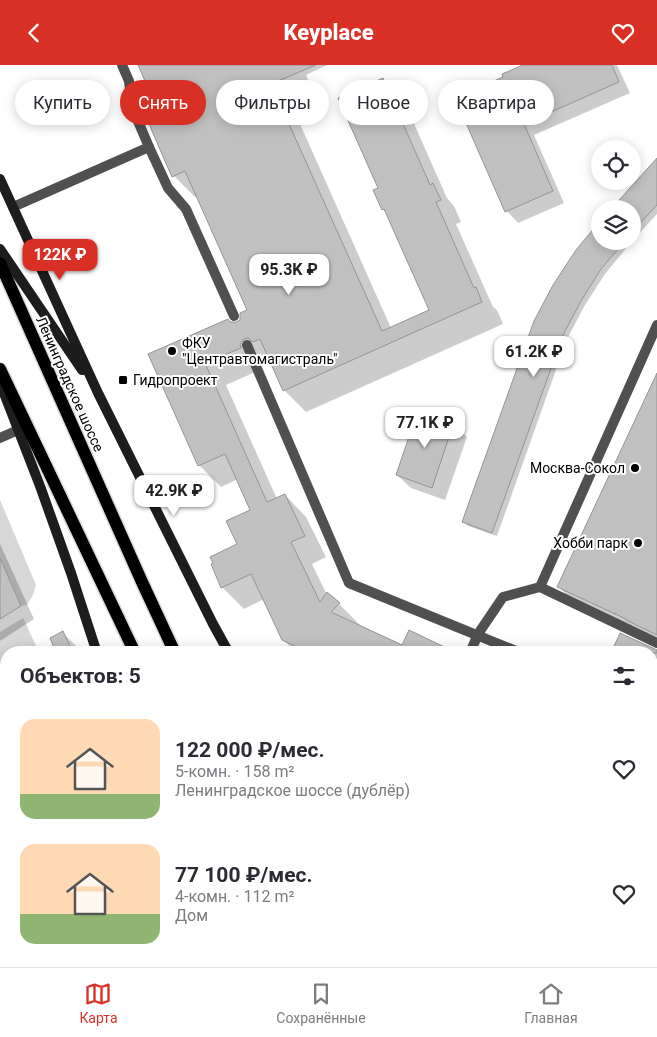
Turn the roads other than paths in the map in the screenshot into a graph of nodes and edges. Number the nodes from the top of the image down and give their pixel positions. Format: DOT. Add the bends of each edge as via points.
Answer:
graph roads {
  1 [pos="122,65"];
  2 [pos="149,147"];
  3 [pos="0,179"];
  4 [pos="13,207"];
  5 [pos="0,249"];
  6 [pos="0,263"];
  7 [pos="234,316"];
  8 [pos="657,325"];
  9 [pos="247,345"];
  10 [pos="0,369"];
  11 [pos="0,383"];
  12 [pos="98,393"];
  13 [pos="18,430"];
  14 [pos="0,438"];
  15 [pos="540,587"];
  16 [pos="478,634"];
  17 [pos="657,643"];
  18 [pos="95,646"];
  19 [pos="132,646"];
  20 [pos="172,646"];
  21 [pos="225,646"];
  22 [pos="473,646"];
  23 [pos="506,646"];
  1 -- 2 [label="street" via="129,81 132,107"];
  2 -- 4 [label="street"];
  2 -- 7 [label="street" via="168,188 186,209"];
  3 -- 4 [label="main road"];
  4 -- 12 [label="main road"];
  5 -- 12 [label="main road"];
  6 -- 20 [label="main road, Ленинградское шоссе"];
  8 -- 15 [label="street"];
  9 -- 16 [label="street" via="349,583"];
  10 -- 19 [label="main road"];
  11 -- 13 [label="main road"];
  12 -- 21 [label="main road"];
  13 -- 14 [label="street"];
  13 -- 18 [label="main road" via="63,549"];
  15 -- 16 [label="street" via="504,597"];
  15 -- 17 [label="street"];
  16 -- 22 [label="street"];
  16 -- 23 [label="street"];
}
